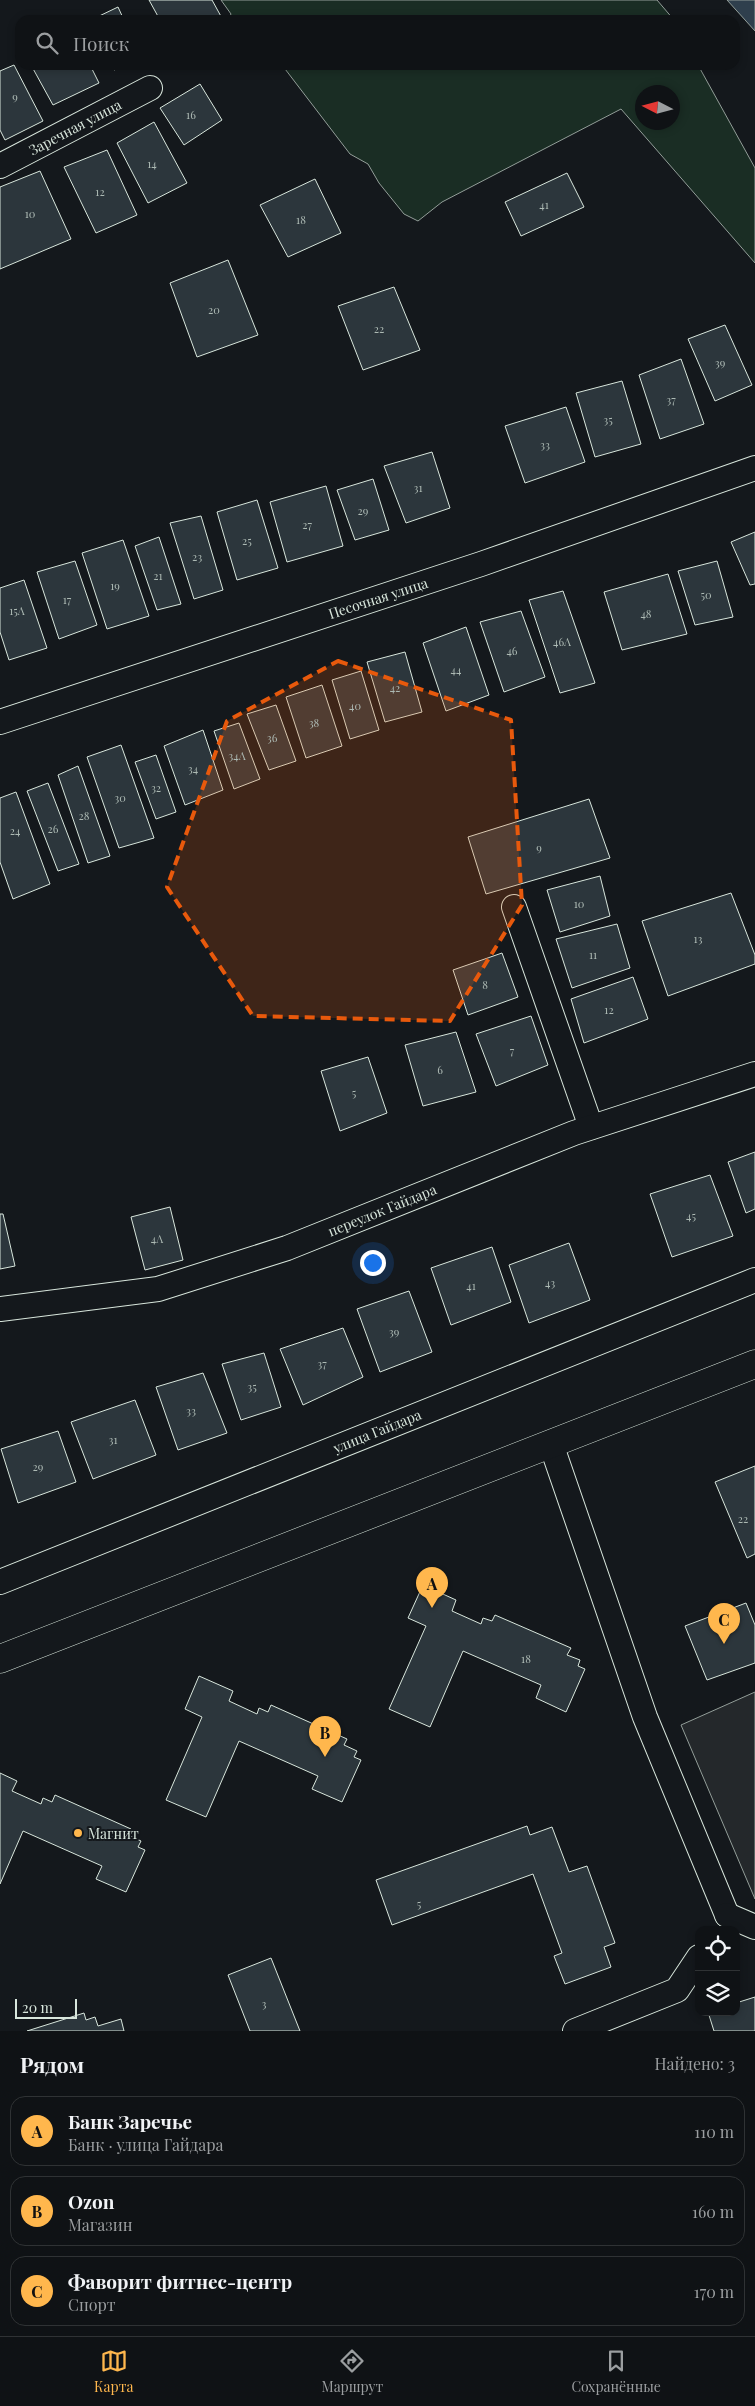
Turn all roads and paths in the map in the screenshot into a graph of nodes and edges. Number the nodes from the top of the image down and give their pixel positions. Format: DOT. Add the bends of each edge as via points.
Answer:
graph roads {
  1 [pos="150,88"];
  2 [pos="0,166"];
  3 [pos="755,468"];
  4 [pos="0,722"];
  5 [pos="514,908"];
  6 [pos="755,1074"];
  7 [pos="591,1127"];
  8 [pos="755,1280"];
  9 [pos="0,1309"];
  10 [pos="755,1364"];
  11 [pos="551,1444"];
  12 [pos="0,1582"];
  13 [pos="0,1659"];
  14 [pos="722,1922"];
  15 [pos="755,1927"];
  16 [pos="695,1963"];
  17 [pos="575,2031"];
  1 -- 2 [label="street, Заречная улица"];
  3 -- 4 [label="street, Песочная улица" via="480,564"];
  5 -- 7 [label="street"];
  6 -- 7 [label="street, переулок Гайдара"];
  7 -- 9 [label="street, переулок Гайдара" via="288,1248 158,1289"];
  8 -- 12 [label="street, улица Гайдара"];
  10 -- 11 [label="main road"];
  11 -- 13 [label="main road"];
  11 -- 14 [label="street" via="646,1717"];
  14 -- 15 [label="street"];
  16 -- 17 [label="street" via="677,1990"];
}
